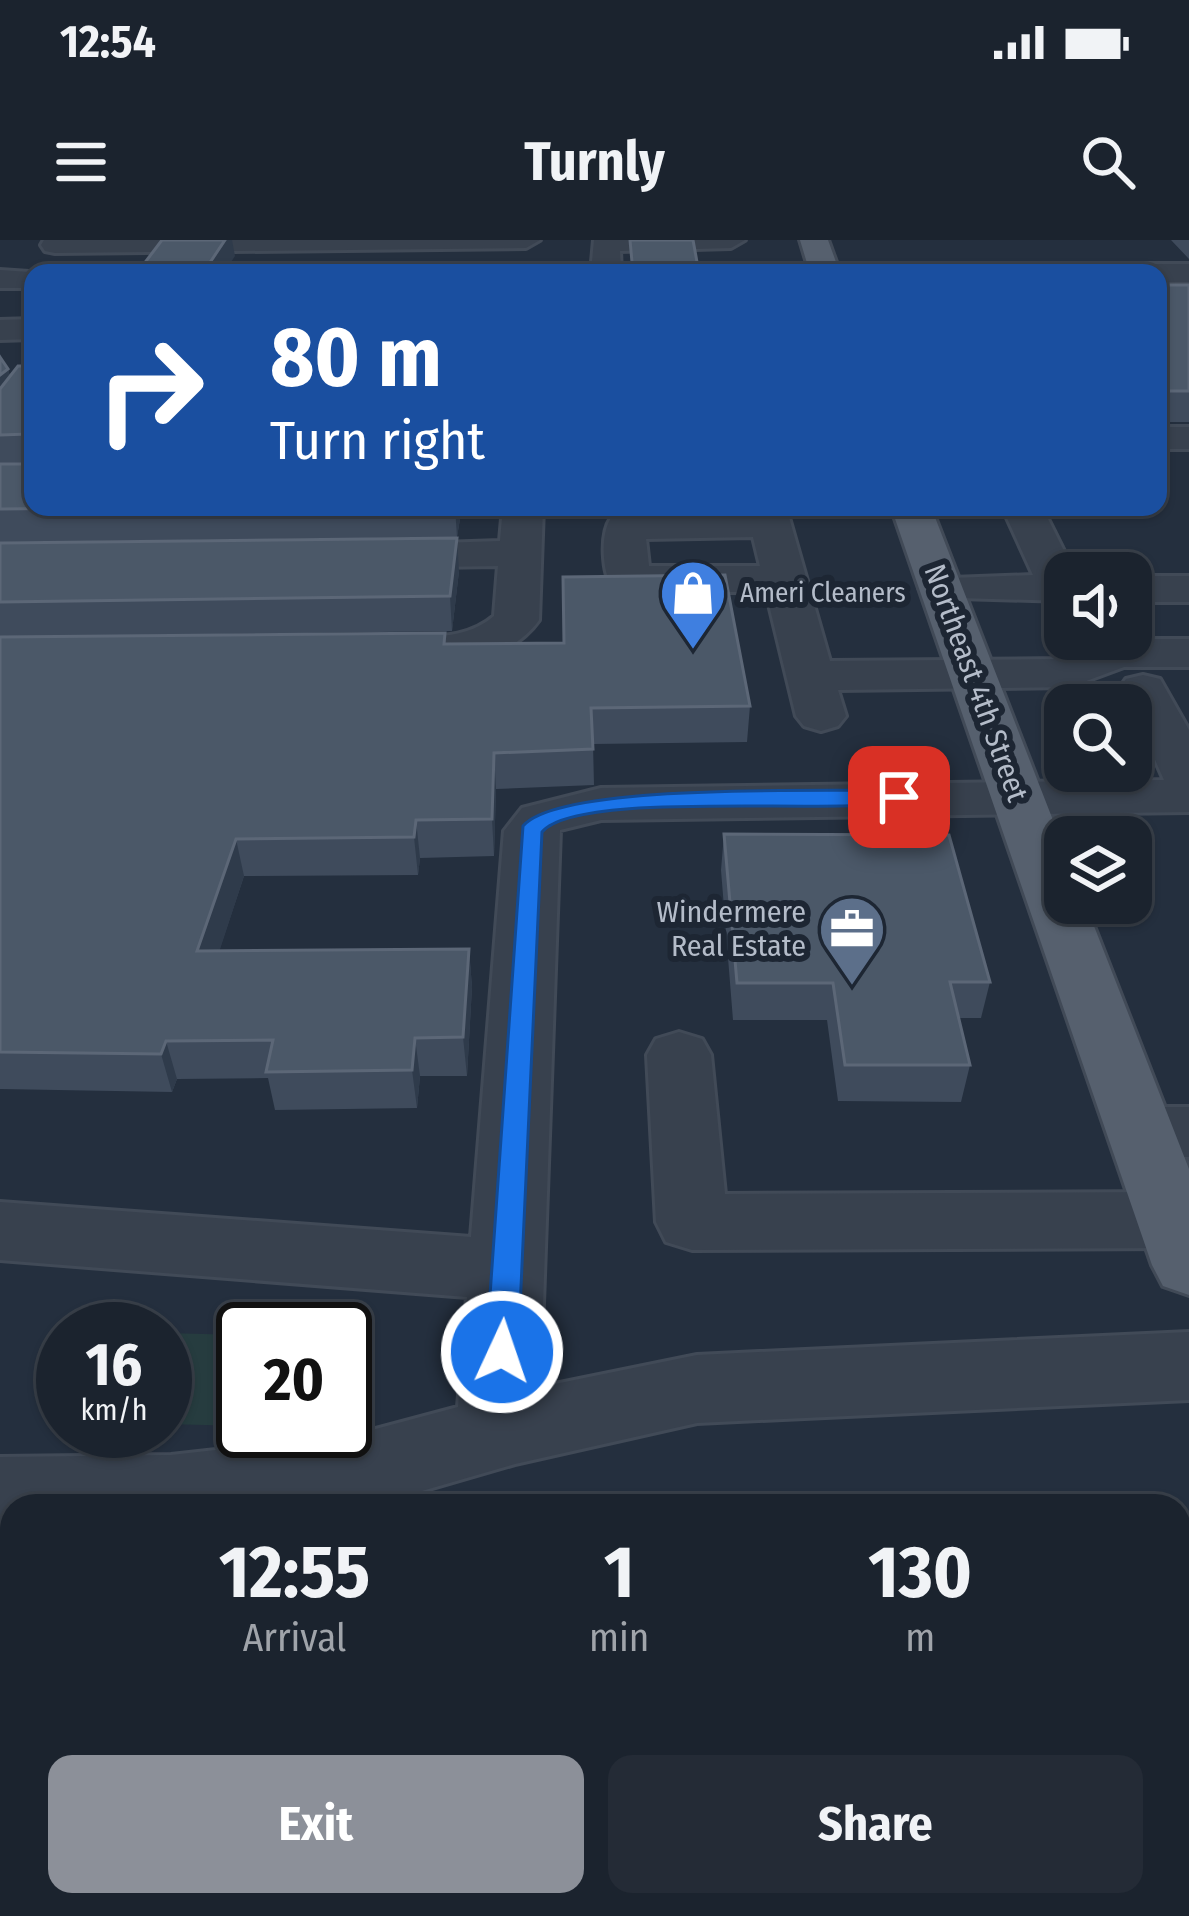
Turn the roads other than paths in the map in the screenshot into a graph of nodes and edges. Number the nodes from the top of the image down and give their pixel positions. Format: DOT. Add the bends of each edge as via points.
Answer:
graph roads {
  1 [pos="526,240"];
  2 [pos="730,240"];
  3 [pos="367,241"];
  4 [pos="57,242"];
  5 [pos="698,258"];
  6 [pos="35,264"];
  7 [pos="606,264"];
  8 [pos="522,516"];
  9 [pos="769,516"];
  10 [pos="914,516"];
  11 [pos="1027,516"];
  12 [pos="1045,552"];
  13 [pos="520,553"];
  14 [pos="331,555"];
  15 [pos="785,579"];
  16 [pos="941,588"];
  17 [pos="1044,588"];
  18 [pos="1152,589"];
  19 [pos="1189,589"];
  20 [pos="354,653"];
  21 [pos="1189,653"];
  22 [pos="1070,673"];
  23 [pos="972,674"];
  24 [pos="1166,689"];
  25 [pos="1189,778"];
  26 [pos="1017,794"];
  27 [pos="1189,796"];
  28 [pos="679,1054"];
  29 [pos="1165,1132"];
  30 [pos="0,1231"];
  31 [pos="1181,1242"];
  32 [pos="507,1270"];
  33 [pos="1189,1366"];
  34 [pos="497,1433"];
  35 [pos="171,1494"];
  1 -- 3 [label="street"];
  2 -- 5 [label="street"];
  3 -- 4 [label="street"];
  4 -- 6 [label="street"];
  5 -- 7 [label="street" via="605,243"];
  8 -- 13 [label="street"];
  9 -- 15 [label="street"];
  9 -- 15 [label="street" via="625,526 610,579"];
  10 -- 16 [label="main road, Northeast 4th Street"];
  11 -- 12 [label="street"];
  13 -- 14 [label="street"];
  13 -- 20 [label="street" via="516,620 505,633 425,652"];
  15 -- 23 [label="street" via="816,696"];
  16 -- 17 [label="street"];
  16 -- 23 [label="main road, Northeast 4th Street"];
  18 -- 19 [label="street"];
  21 -- 22 [label="street" via="1118,653"];
  22 -- 23 [label="street"];
  22 -- 24 [label="street"];
  23 -- 26 [label="main road, Northeast 4th Street"];
  24 -- 25 [label="street"];
  26 -- 27 [label="street"];
  26 -- 29 [label="main road, Northeast 4th Street"];
  26 -- 32 [label="street" via="601,804 541,819 531,831"];
  28 -- 31 [label="street" via="692,1222"];
  29 -- 31 [label="main road, Northeast 4th Street"];
  30 -- 32 [label="street"];
  32 -- 34 [label="street"];
  33 -- 34 [label="street" via="698,1389"];
  34 -- 35 [label="street" via="357,1472"];
}
